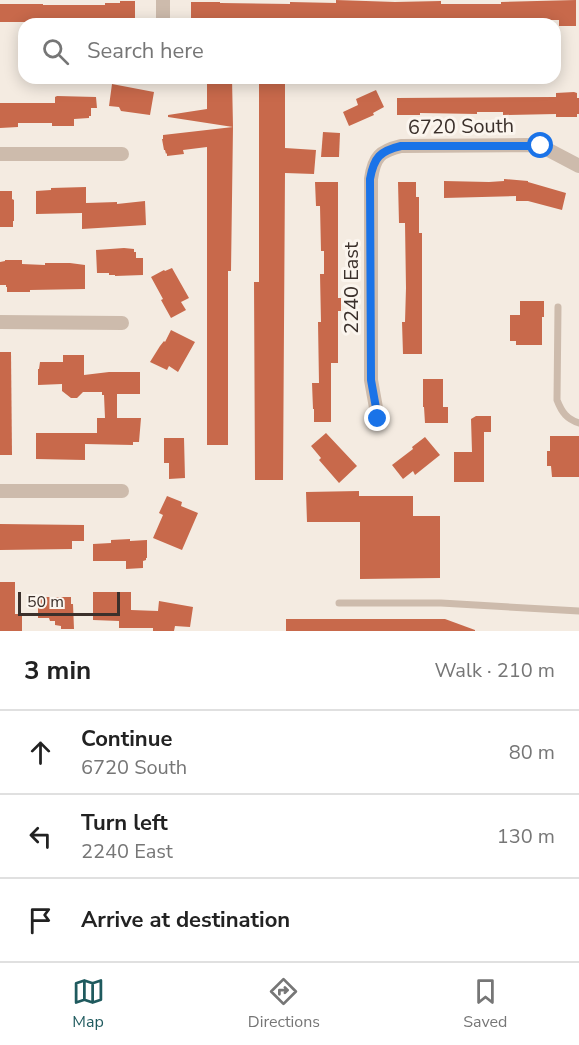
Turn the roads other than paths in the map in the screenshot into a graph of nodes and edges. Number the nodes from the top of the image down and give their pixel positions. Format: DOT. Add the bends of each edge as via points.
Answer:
graph roads {
  1 [pos="164,0"];
  2 [pos="164,18"];
  3 [pos="0,154"];
  4 [pos="122,154"];
  5 [pos="377,157"];
  6 [pos="579,166"];
  7 [pos="558,307"];
  8 [pos="0,322"];
  9 [pos="122,323"];
  10 [pos="378,419"];
  11 [pos="579,423"];
  12 [pos="0,491"];
  13 [pos="122,491"];
  14 [pos="339,603"];
  15 [pos="579,611"];
  1 -- 2 [label="street"];
  3 -- 4 [label="street"];
  5 -- 6 [label="street, 6720 South" via="387,149 401,146 541,146"];
  5 -- 10 [label="street, 2240 East" via="370,179 371,380"];
  7 -- 11 [label="lane" via="557,400 570,420"];
  8 -- 9 [label="street"];
  12 -- 13 [label="street"];
  14 -- 15 [label="lane" via="441,603"];
}
